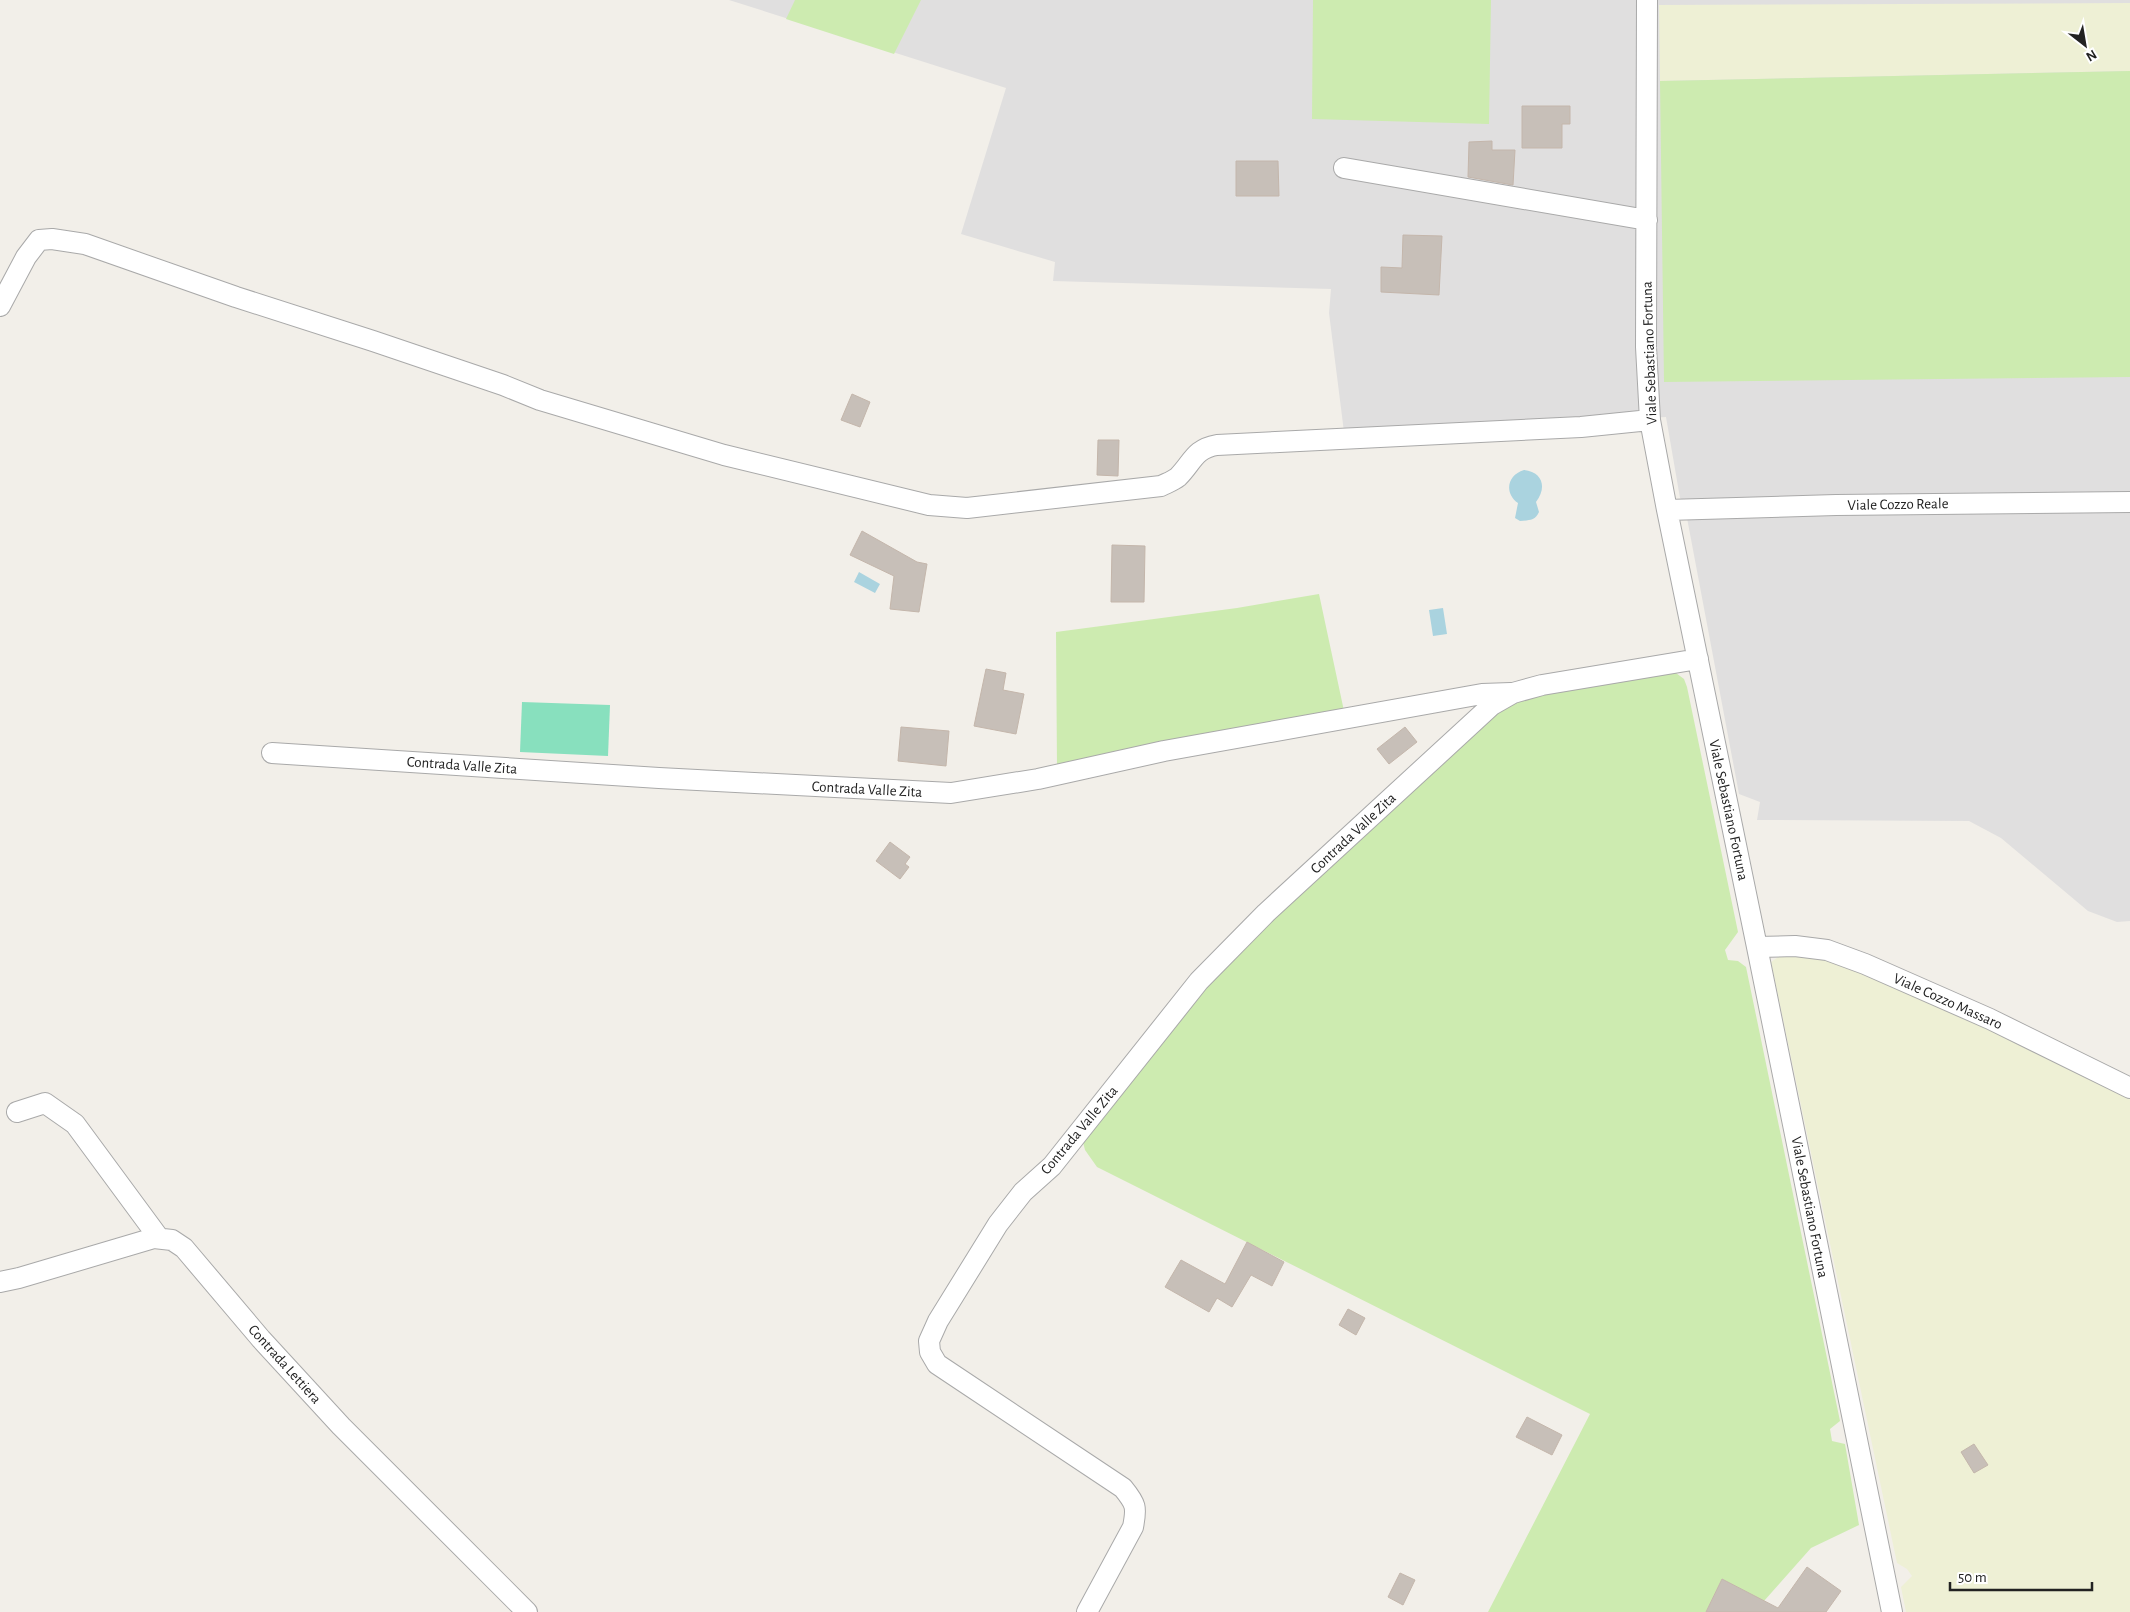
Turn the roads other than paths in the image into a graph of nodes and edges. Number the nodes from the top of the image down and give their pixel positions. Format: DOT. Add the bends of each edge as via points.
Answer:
graph roads {
  1 [pos="1648,0"];
  2 [pos="1344,168"];
  3 [pos="1647,220"];
  4 [pos="0,306"];
  5 [pos="1650,420"];
  6 [pos="2130,502"];
  7 [pos="1667,510"];
  8 [pos="1698,659"];
  9 [pos="1513,692"];
  10 [pos="272,753"];
  11 [pos="1758,947"];
  12 [pos="2130,1088"];
  13 [pos="17,1112"];
  14 [pos="159,1238"];
  15 [pos="0,1282"];
  16 [pos="527,1612"];
  17 [pos="1087,1612"];
  18 [pos="1892,1612"];
  1 -- 3 [label="street, Viale Sebastiano Fortuna"];
  2 -- 3 [label="street"];
  3 -- 5 [label="street, Viale Sebastiano Fortuna" via="1646,347"];
  4 -- 5 [label="street" via="26,257 39,240 85,244 540,400 724,455 929,505 967,508 1161,486 1179,476 1196,454 1217,445 1581,427"];
  5 -- 7 [label="street, Viale Sebastiano Fortuna"];
  6 -- 7 [label="street, Viale Cozzo Reale"];
  7 -- 8 [label="street, Viale Sebastiano Fortuna"];
  8 -- 9 [label="street, Contrada Valle Zita"];
  8 -- 11 [label="street, Viale Sebastiano Fortuna"];
  9 -- 10 [label="street, Contrada Valle Zita" via="1482,694 951,793"];
  9 -- 17 [label="street, Contrada Valle Zita" via="1492,705 1462,732 1266,913 1199,981 1052,1166 1023,1192 998,1224 938,1321 929,1341 930,1352 937,1364 1123,1488 1135,1503 1133,1527"];
  11 -- 12 [label="street, Viale Cozzo Massaro" via="1794,946 1827,950 1865,964 1990,1019"];
  11 -- 18 [label="street, Viale Sebastiano Fortuna"];
  13 -- 14 [label="street" via="45,1102 75,1124"];
  14 -- 15 [label="street"];
  14 -- 16 [label="street, Contrada Lettiera" via="172,1240 184,1248 341,1426"];
}
